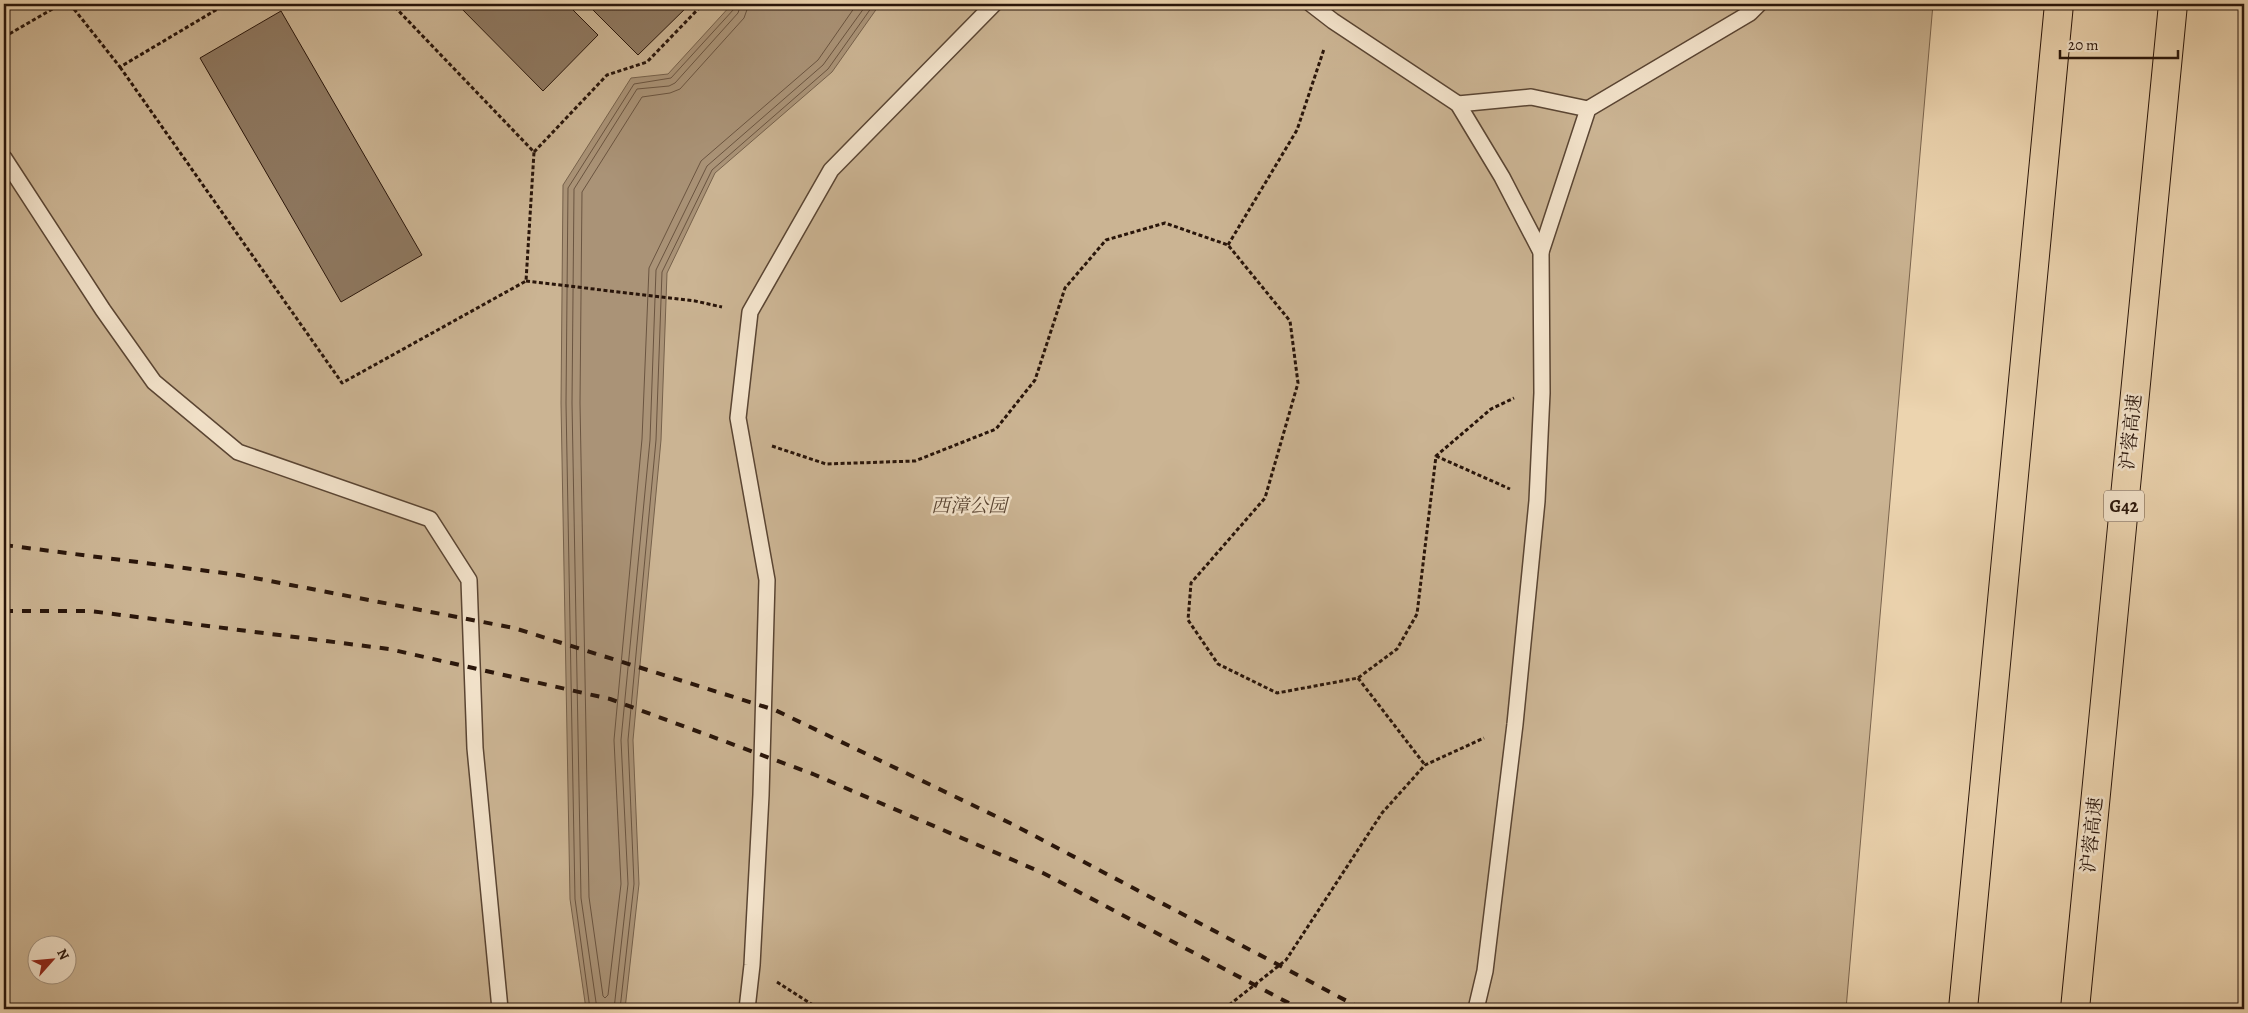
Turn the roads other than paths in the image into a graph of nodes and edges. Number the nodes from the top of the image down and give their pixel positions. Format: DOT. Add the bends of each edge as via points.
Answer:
graph roads {
  1 [pos="994,4"];
  2 [pos="1311,4"];
  3 [pos="1759,4"];
  4 [pos="2059,4"];
  5 [pos="2173,4"];
  6 [pos="1458,104"];
  7 [pos="1588,109"];
  8 [pos="4,158"];
  9 [pos="1541,252"];
  10 [pos="500,1009"];
  11 [pos="747,1009"];
  12 [pos="1476,1009"];
  13 [pos="1963,1009"];
  14 [pos="2076,1009"];
  1 -- 11 [label="lane" via="831,170 750,312 738,418 767,580 761,796"];
  2 -- 6 [label="lane" via="1333,22"];
  3 -- 7 [label="lane" via="1750,13"];
  4 -- 13 [label="highway"];
  5 -- 14 [label="highway, 沪蓉高速 / G42"];
  6 -- 7 [label="lane" via="1531,98"];
  6 -- 9 [label="lane" via="1502,177"];
  7 -- 9 [label="lane"];
  8 -- 10 [label="lane" via="154,382 238,452 430,519 469,580 475,748"];
  9 -- 12 [label="lane" via="1542,393 1537,501 1486,971"];
}
